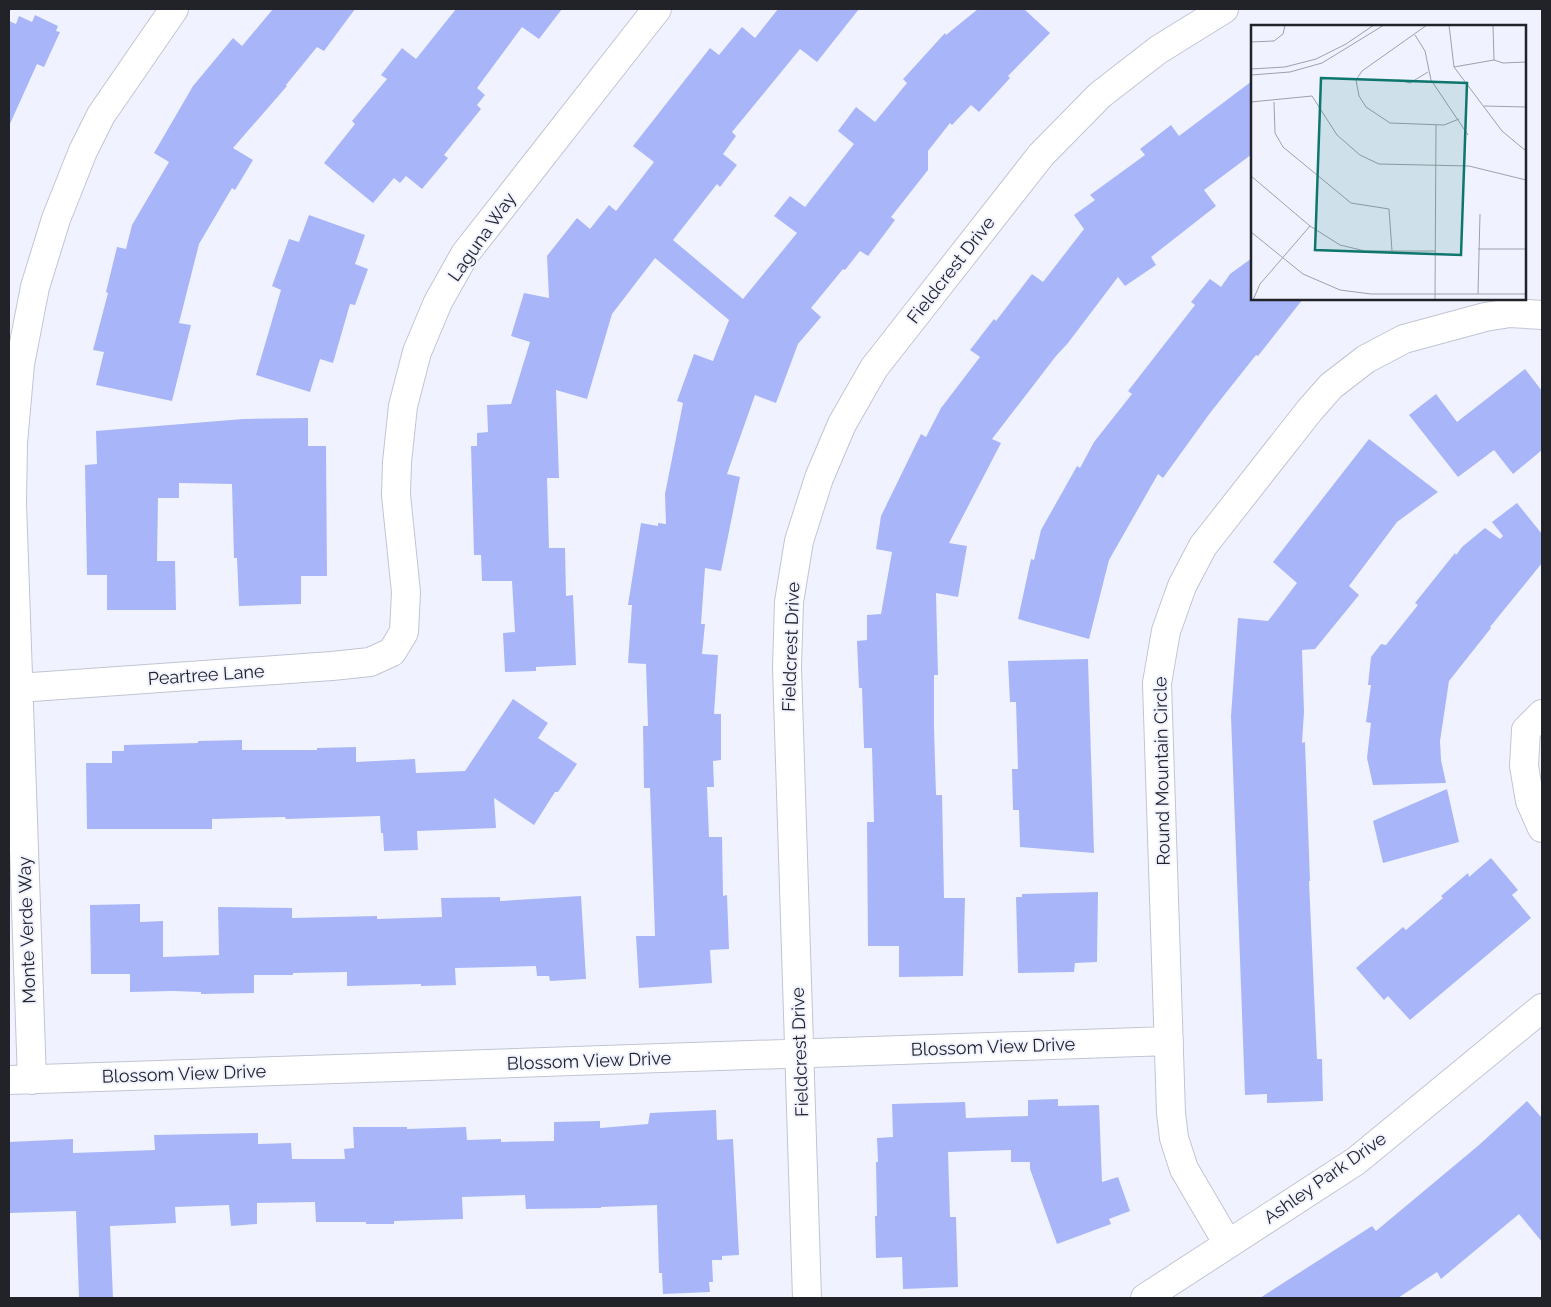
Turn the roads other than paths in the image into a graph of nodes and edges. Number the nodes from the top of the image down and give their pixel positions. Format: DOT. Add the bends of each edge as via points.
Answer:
graph roads {
  1 [pos="174,9"];
  2 [pos="657,9"];
  3 [pos="1224,9"];
  4 [pos="1542,315"];
  5 [pos="392,652"];
  6 [pos="18,688"];
  7 [pos="1542,714"];
  8 [pos="1542,828"];
  9 [pos="1542,1008"];
  10 [pos="1168,1042"];
  11 [pos="800,1054"];
  12 [pos="20,1080"];
  13 [pos="1228,1244"];
  14 [pos="807,1298"];
  15 [pos="1145,1298"];
  1 -- 6 [label="street, Monte Verde Way" via="83,151 56,219 35,287 20,364 13,443"];
  2 -- 5 [label="street, Laguna Way" via="465,254 438,302 417,352 403,406 397,462 396,495 406,592 404,632"];
  3 -- 11 [label="street, Fieldcrest Drive" via="1158,50 1100,95 1041,154 874,368 842,424 819,478 798,550 790,602 787,667"];
  4 -- 10 [label="street, Round Mountain Circle" via="1510,313 1485,317 1404,339 1366,359 1331,386 1308,411 1203,546 1182,586 1166,631 1157,683"];
  5 -- 6 [label="street, Peartree Lane" via="370,662 332,666"];
  6 -- 12 [label="street, Monte Verde Way"];
  7 -- 8 [label="street" via="1526,730 1524,766 1530,801"];
  9 -- 13 [label="street, Ashley Park Drive" via="1356,1161"];
  10 -- 11 [label="street, Blossom View Drive"];
  10 -- 13 [label="street, Round Mountain Circle" via="1174,1138 1184,1169"];
  11 -- 12 [label="street, Blossom View Drive"];
  11 -- 14 [label="street, Fieldcrest Drive"];
  13 -- 15 [label="street, Ashley Park Drive"];
}
